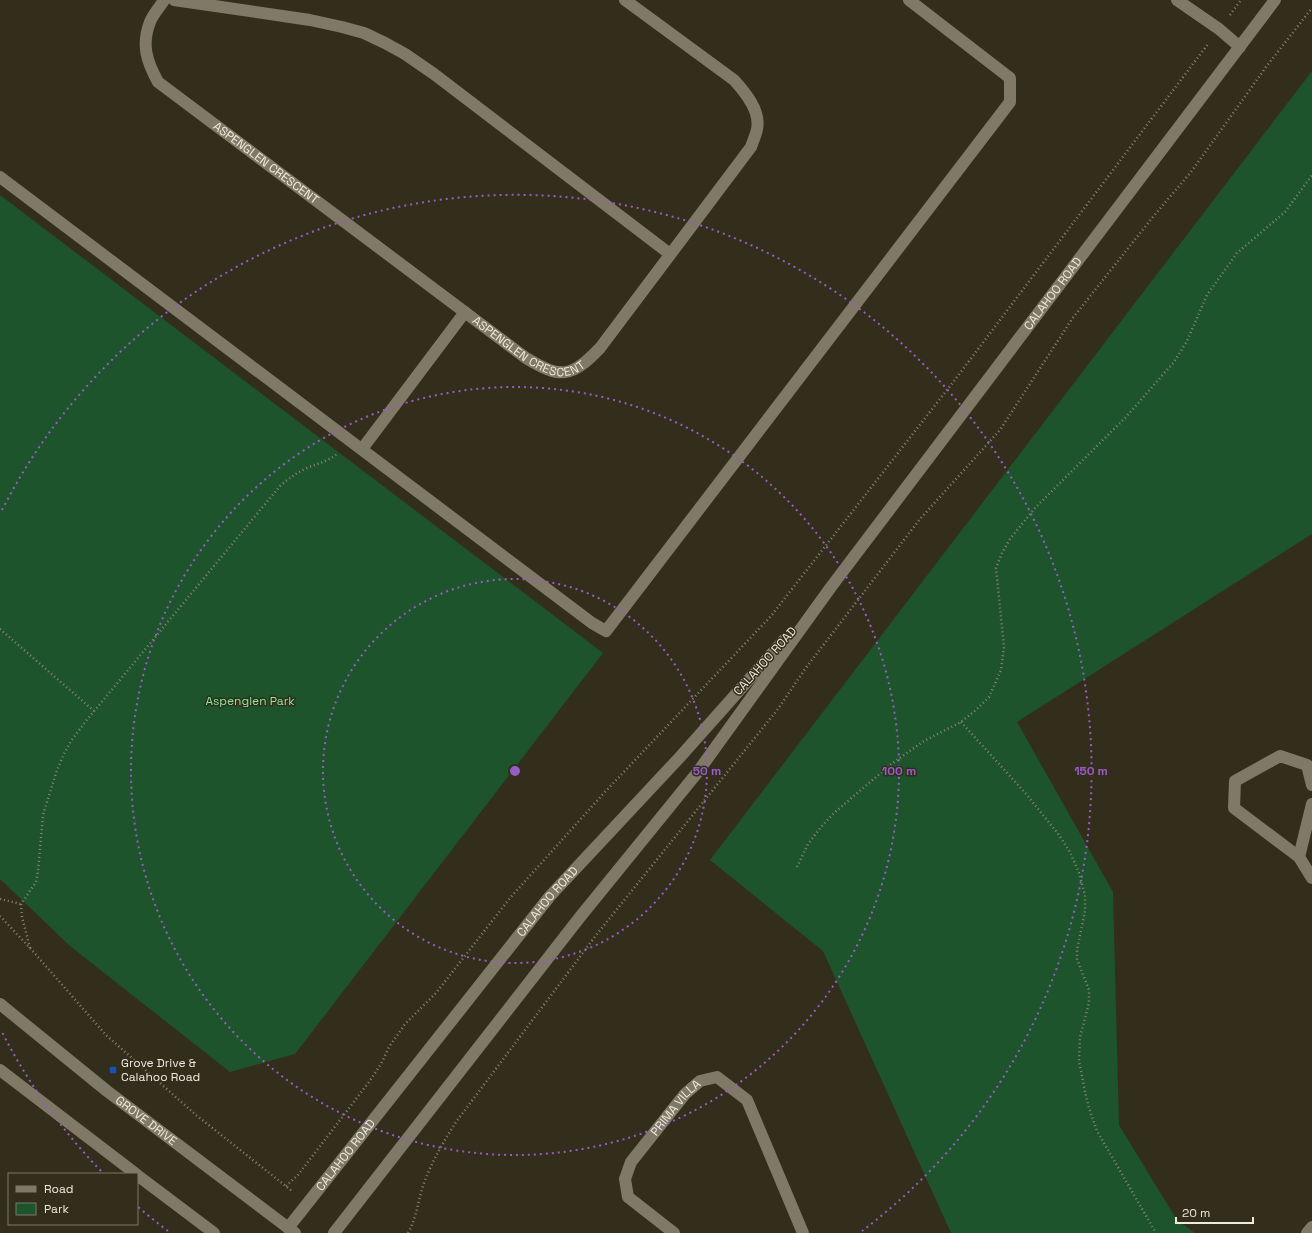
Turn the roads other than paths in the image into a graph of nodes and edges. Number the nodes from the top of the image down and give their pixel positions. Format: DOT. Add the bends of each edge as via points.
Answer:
graph roads {
  1 [pos="164,0"];
  2 [pos="174,0"];
  3 [pos="625,0"];
  4 [pos="909,0"];
  5 [pos="1178,0"];
  6 [pos="1275,0"];
  7 [pos="1240,47"];
  8 [pos="0,177"];
  9 [pos="670,254"];
  10 [pos="465,312"];
  11 [pos="362,449"];
  12 [pos="831,587"];
  13 [pos="1312,785"];
  14 [pos="1312,804"];
  15 [pos="1299,857"];
  16 [pos="1312,878"];
  17 [pos="0,1004"];
  18 [pos="0,1070"];
  19 [pos="135,1173"];
  20 [pos="138,1176"];
  21 [pos="1312,1227"];
  22 [pos="289,1231"];
  23 [pos="214,1233"];
  24 [pos="334,1233"];
  25 [pos="674,1233"];
  26 [pos="803,1233"];
  27 [pos="1307,1233"];
  1 -- 10 [label="street, ASPENGLEN CRESCENT" via="146,35 145,51 149,67 158,82"];
  2 -- 9 [label="street" via="310,20 364,34 385,43 434,74"];
  3 -- 9 [label="street, ASPENGLEN CRESCENT" via="734,80 746,93 755,110 757,127 751,147"];
  4 -- 11 [label="street" via="1010,78 1010,102 606,631"];
  5 -- 7 [label="street"];
  6 -- 7 [label="street, CALAHOO ROAD"];
  7 -- 12 [label="street, CALAHOO ROAD"];
  8 -- 11 [label="street"];
  9 -- 10 [label="street, ASPENGLEN CRESCENT" via="600,348 585,363 572,371 557,372 543,368"];
  10 -- 11 [label="street"];
  12 -- 22 [label="street, CALAHOO ROAD" via="680,757 550,896"];
  12 -- 24 [label="street, CALAHOO ROAD" via="697,773 580,917"];
  13 -- 15 [label="street" via="1306,765 1280,756 1235,781 1234,808"];
  14 -- 15 [label="street"];
  15 -- 16 [label="street"];
  17 -- 22 [label="street, GROVE DRIVE"];
  18 -- 19 [label="street"];
  20 -- 23 [label="street"];
  21 -- 27 [label="street"];
  25 -- 26 [label="street, PRIMA VILLA" via="628,1197 625,1179 631,1162 685,1094 700,1081 717,1077 747,1100"];
}
